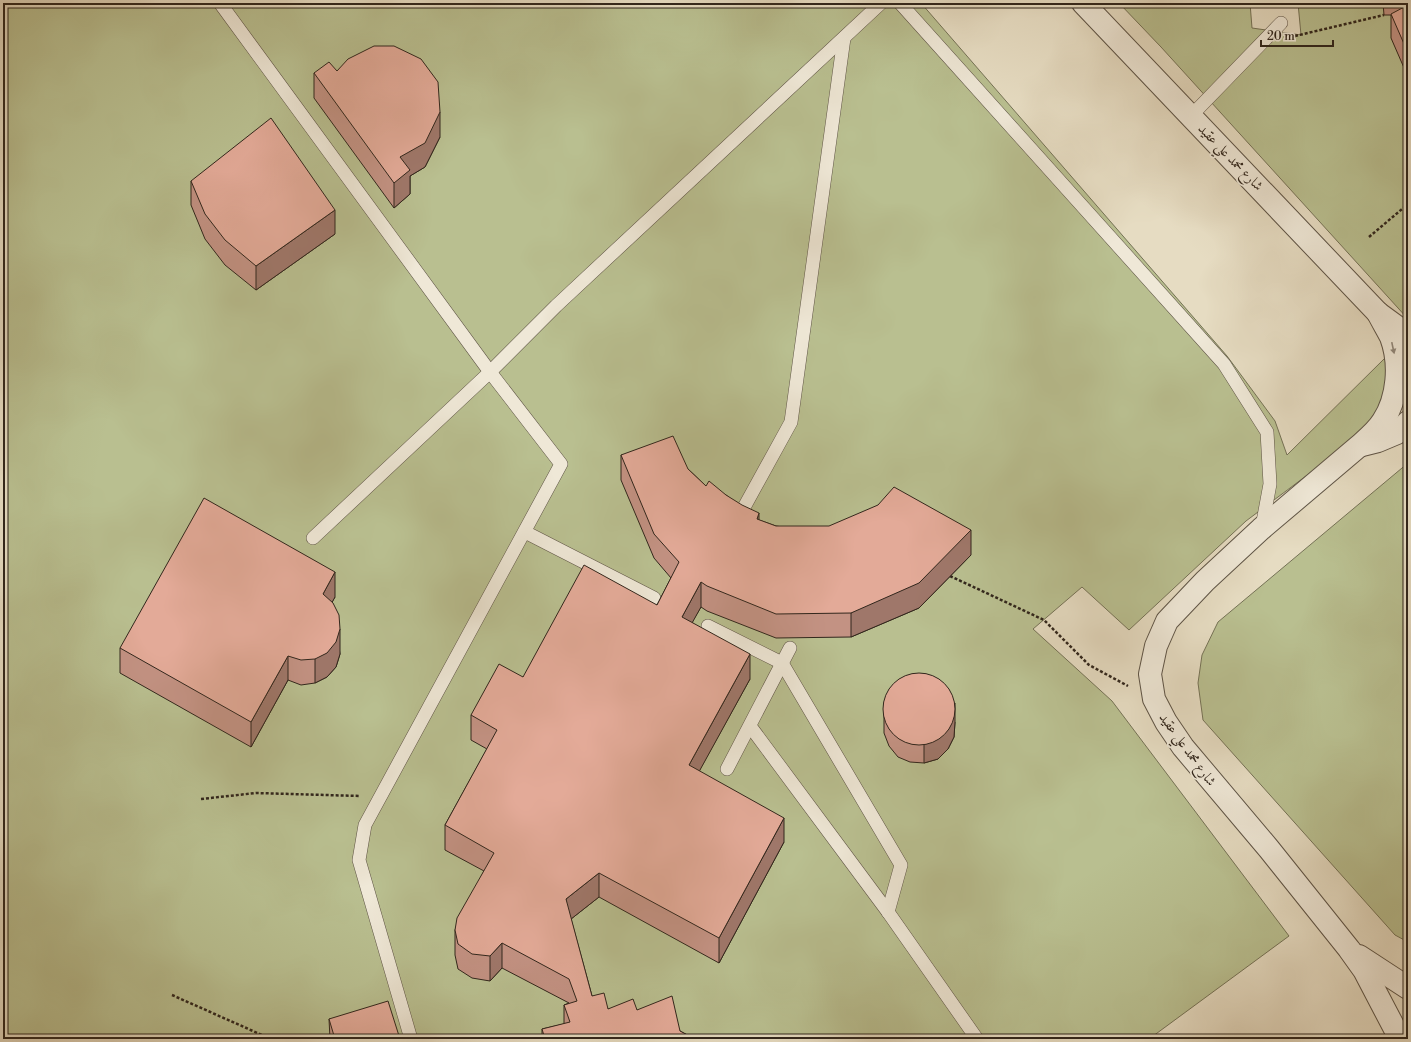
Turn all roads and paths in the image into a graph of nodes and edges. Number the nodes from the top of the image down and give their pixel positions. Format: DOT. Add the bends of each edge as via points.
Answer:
graph roads {
  1 [pos="220,3"];
  2 [pos="881,3"];
  3 [pos="900,3"];
  4 [pos="1083,3"];
  5 [pos="1384,15"];
  6 [pos="1280,24"];
  7 [pos="844,38"];
  8 [pos="1290,38"];
  9 [pos="1191,116"];
  10 [pos="1408,204"];
  11 [pos="1369,237"];
  12 [pos="1378,313"];
  13 [pos="1408,335"];
  14 [pos="490,372"];
  15 [pos="1408,422"];
  16 [pos="1359,446"];
  17 [pos="734,524"];
  18 [pos="1261,529"];
  19 [pos="525,532"];
  20 [pos="313,538"];
  21 [pos="950,576"];
  22 [pos="654,598"];
  23 [pos="708,626"];
  24 [pos="790,648"];
  25 [pos="782,663"];
  26 [pos="1154,699"];
  27 [pos="750,726"];
  28 [pos="727,770"];
  29 [pos="381,796"];
  30 [pos="201,799"];
  31 [pos="888,912"];
  32 [pos="1349,950"];
  33 [pos="1408,988"];
  34 [pos="172,995"];
  35 [pos="1401,1034"];
  36 [pos="271,1039"];
  37 [pos="410,1039"];
  38 [pos="977,1039"];
  1 -- 14 [label="lane"];
  2 -- 7 [label="lane"];
  3 -- 18 [label="lane" via="1224,364 1267,432 1270,484"];
  4 -- 9 [label="street, شارع محمد علي عقيد"];
  5 -- 8 [label="path"];
  6 -- 9 [label="lane"];
  7 -- 14 [label="lane" via="560,302"];
  7 -- 17 [label="lane" via="791,422"];
  9 -- 12 [label="street, شارع محمد علي عقيد"];
  10 -- 11 [label="path"];
  12 -- 13 [label="street, شارع محمد علي عقيد"];
  12 -- 16 [label="street, شارع محمد علي عقيد, one-way" via="1391,338 1396,359 1395,393 1383,422"];
  14 -- 19 [label="lane" via="561,464"];
  14 -- 20 [label="lane"];
  15 -- 16 [label="street, شارع محمد علي عقيد" via="1397,433"];
  16 -- 18 [label="street, شارع محمد علي عقيد"];
  18 -- 26 [label="street, شارع محمد علي عقيد" via="1205,581 1167,621 1156,646 1150,674"];
  19 -- 22 [label="lane"];
  19 -- 29 [label="lane"];
  21 -- 26 [label="path" via="1044,620 1088,665"];
  23 -- 25 [label="lane"];
  24 -- 25 [label="lane"];
  25 -- 27 [label="lane"];
  25 -- 31 [label="lane" via="901,864"];
  26 -- 32 [label="street, شارع محمد علي عقيد" via="1183,746"];
  27 -- 28 [label="lane"];
  27 -- 31 [label="lane"];
  29 -- 30 [label="path" via="256,793"];
  29 -- 37 [label="lane" via="365,825 359,860"];
  31 -- 38 [label="lane"];
  32 -- 33 [label="street"];
  32 -- 35 [label="street, شارع محمد علي عقيد" via="1364,970"];
  34 -- 36 [label="path"];
}
